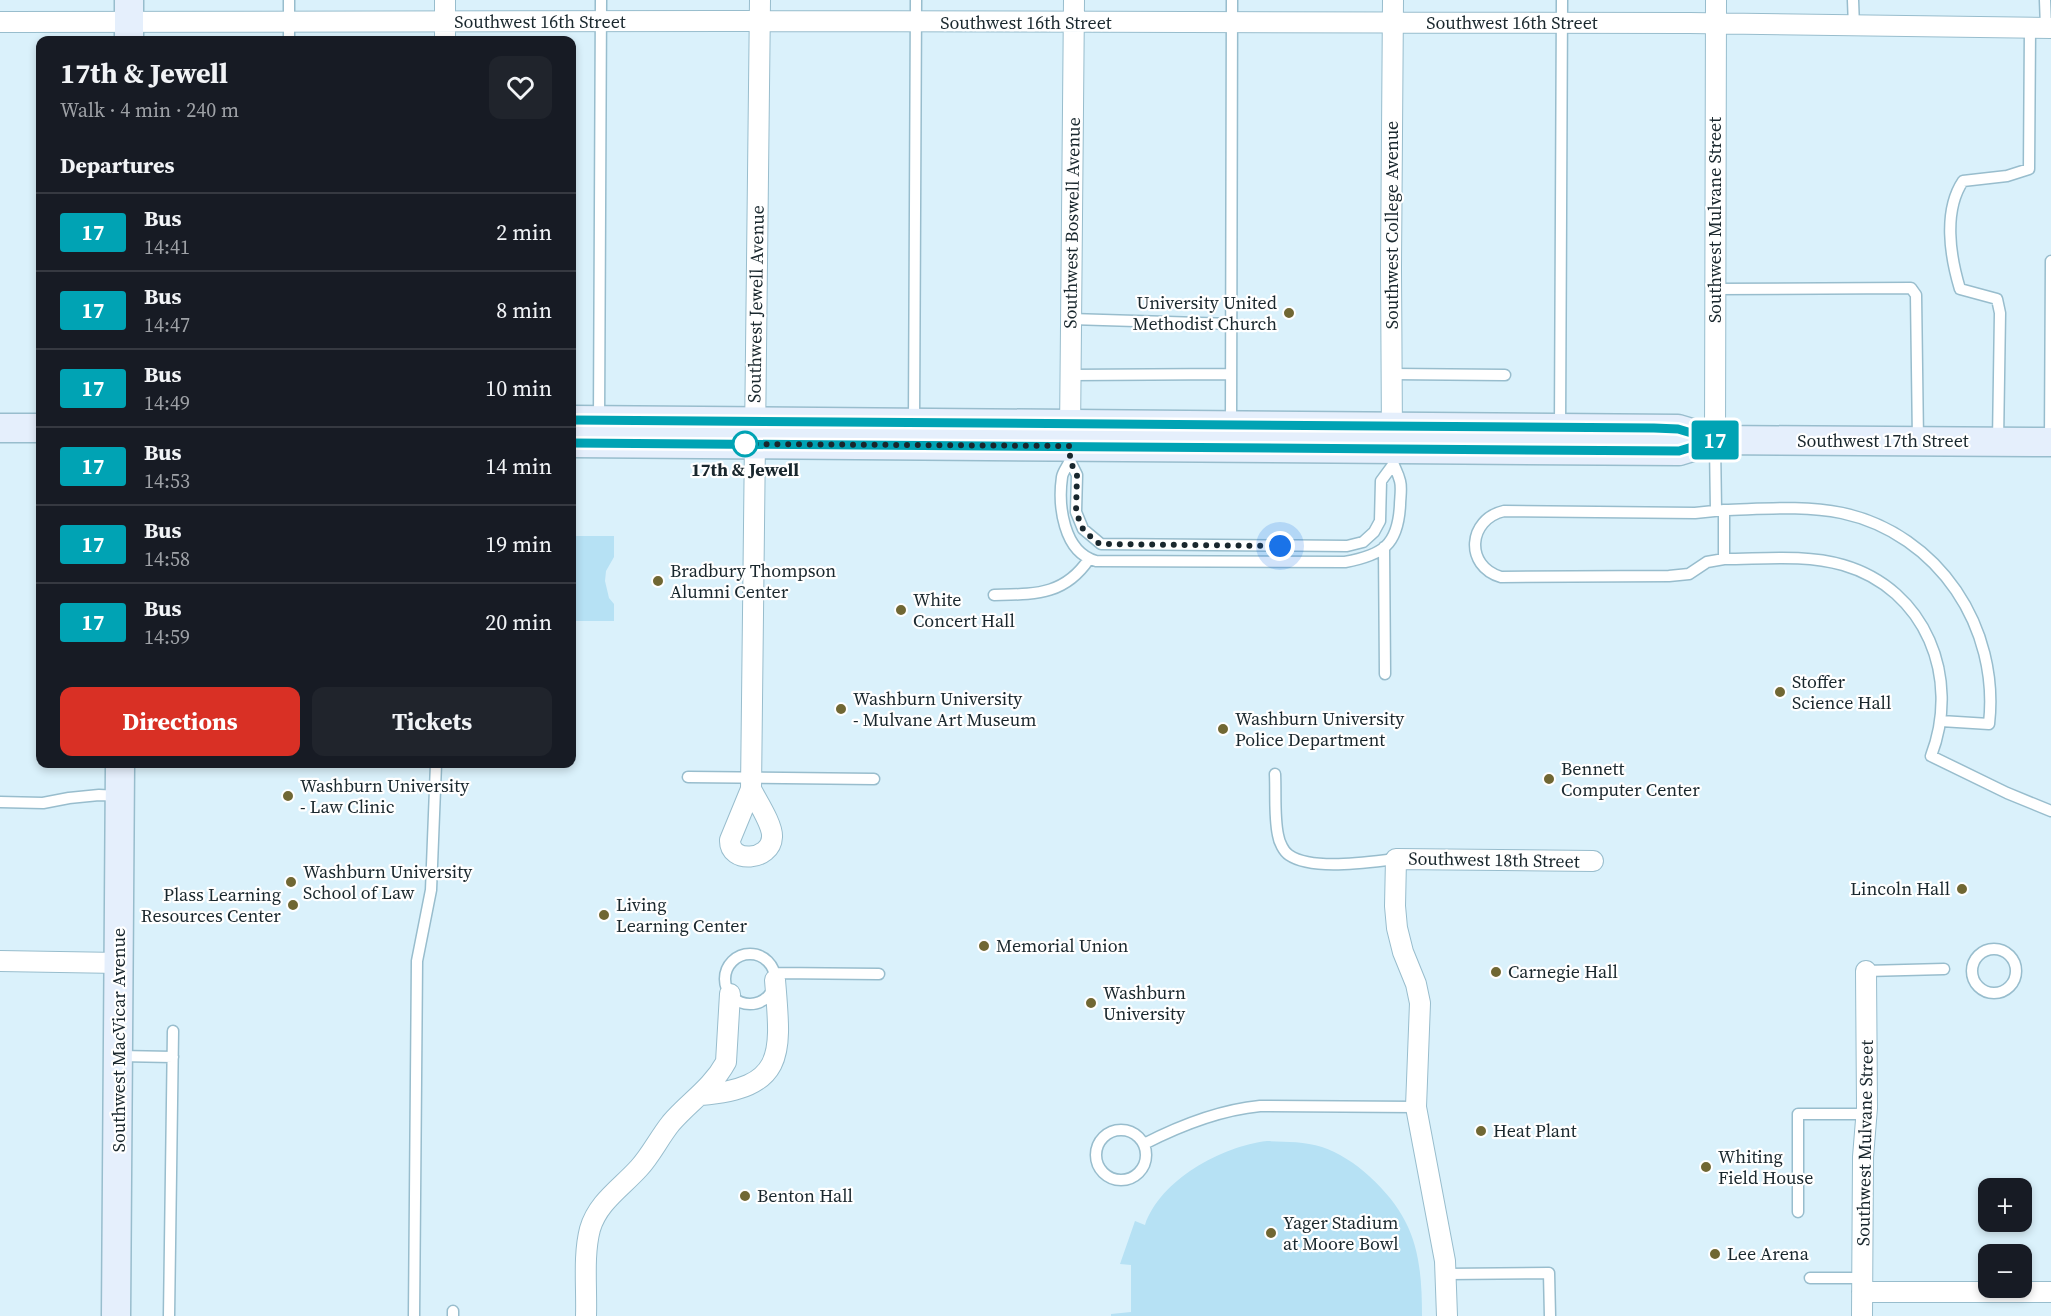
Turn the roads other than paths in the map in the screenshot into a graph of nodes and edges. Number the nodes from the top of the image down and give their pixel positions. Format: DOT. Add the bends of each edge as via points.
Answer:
graph roads {
  1 [pos="289,0"];
  2 [pos="445,0"];
  3 [pos="601,0"];
  4 [pos="760,0"];
  5 [pos="916,0"];
  6 [pos="1074,0"];
  7 [pos="1232,0"];
  8 [pos="1393,0"];
  9 [pos="1562,0"];
  10 [pos="1716,0"];
  11 [pos="1853,0"];
  12 [pos="2045,0"];
  13 [pos="129,21"];
  14 [pos="0,22"];
  15 [pos="601,22"];
  16 [pos="760,22"];
  17 [pos="915,23"];
  18 [pos="1074,23"];
  19 [pos="1394,23"];
  20 [pos="1232,24"];
  21 [pos="1562,24"];
  22 [pos="1716,25"];
  23 [pos="1854,27"];
  24 [pos="2042,28"];
  25 [pos="289,31"];
  26 [pos="445,31"];
  27 [pos="2051,261"];
  28 [pos="1715,290"];
  29 [pos="1071,319"];
  30 [pos="1232,324"];
  31 [pos="1231,374"];
  32 [pos="1392,374"];
  33 [pos="1071,375"];
  34 [pos="1505,375"];
  35 [pos="585,420"];
  36 [pos="914,423"];
  37 [pos="1231,425"];
  38 [pos="1560,427"];
  39 [pos="0,428"];
  40 [pos="36,428"];
  41 [pos="755,433"];
  42 [pos="1715,440"];
  43 [pos="1918,441"];
  44 [pos="1998,442"];
  45 [pos="2051,442"];
  46 [pos="576,443"];
  47 [pos="1070,444"];
  48 [pos="1392,447"];
  49 [pos="1720,510"];
  50 [pos="1384,547"];
  51 [pos="1089,559"];
  52 [pos="1724,559"];
  53 [pos="994,595"];
  54 [pos="1385,674"];
  55 [pos="1941,722"];
  56 [pos="120,768"];
  57 [pos="436,768"];
  58 [pos="1275,774"];
  59 [pos="688,777"];
  60 [pos="874,779"];
  61 [pos="752,784"];
  62 [pos="120,796"];
  63 [pos="0,802"];
  64 [pos="2051,811"];
  65 [pos="1396,859"];
  66 [pos="1593,861"];
  67 [pos="0,961"];
  68 [pos="119,963"];
  69 [pos="1944,969"];
  70 [pos="1866,971"];
  71 [pos="879,974"];
  72 [pos="775,977"];
  73 [pos="1977,984"];
  74 [pos="730,994"];
  75 [pos="173,1031"];
  76 [pos="118,1056"];
  77 [pos="173,1057"];
  78 [pos="701,1095"];
  79 [pos="1416,1107"];
  80 [pos="1866,1114"];
  81 [pos="1144,1144"];
  82 [pos="1798,1212"];
  83 [pos="1446,1274"];
  84 [pos="1810,1278"];
  85 [pos="1862,1285"];
  86 [pos="2051,1292"];
  87 [pos="117,1316"];
  88 [pos="169,1316"];
  89 [pos="414,1316"];
  90 [pos="586,1316"];
  91 [pos="1447,1316"];
  92 [pos="1550,1316"];
  93 [pos="1862,1316"];
  1 -- 25 [label="lane"];
  2 -- 26 [label="street"];
  3 -- 15 [label="lane"];
  4 -- 16 [label="street, Southwest Jewell Avenue"];
  5 -- 17 [label="lane"];
  6 -- 18 [label="street, Southwest Boswell Avenue"];
  7 -- 20 [label="lane"];
  8 -- 19 [label="street, Southwest College Avenue"];
  9 -- 21 [label="lane"];
  10 -- 22 [label="street, Southwest Mulvane Street"];
  11 -- 23 [label="lane"];
  12 -- 24 [label="lane"];
  13 -- 14 [label="street, Southwest 16th Street"];
  13 -- 25 [label="street, Southwest 16th Street"];
  15 -- 16 [label="street, Southwest 16th Street"];
  15 -- 26 [label="street, Southwest 16th Street"];
  15 -- 35 [label="lane"];
  16 -- 17 [label="street, Southwest 16th Street"];
  16 -- 41 [label="street, Southwest Jewell Avenue"];
  17 -- 18 [label="street, Southwest 16th Street"];
  17 -- 36 [label="lane"];
  18 -- 20 [label="street, Southwest 16th Street"];
  18 -- 29 [label="street, Southwest Boswell Avenue"];
  19 -- 20 [label="street, Southwest 16th Street"];
  19 -- 21 [label="street, Southwest 16th Street"];
  19 -- 32 [label="street, Southwest College Avenue"];
  20 -- 30 [label="lane"];
  21 -- 22 [label="street, Southwest 16th Street"];
  21 -- 38 [label="lane"];
  22 -- 23 [label="street, Southwest 16th Street"];
  22 -- 28 [label="street, Southwest Mulvane Street"];
  23 -- 24 [label="street, Southwest 16th Street"];
  24 -- 44 [label="lane" via="2029,170 1963,181 1950,217 1954,270 1960,289 1997,299 2000,313"];
  25 -- 26 [label="street, Southwest 16th Street"];
  27 -- 45 [label="lane"];
  28 -- 42 [label="street, Southwest Mulvane Street"];
  28 -- 43 [label="lane" via="1911,288 1916,295"];
  29 -- 30 [label="lane"];
  29 -- 33 [label="street, Southwest Boswell Avenue"];
  30 -- 31 [label="lane"];
  31 -- 33 [label="lane"];
  31 -- 37 [label="lane"];
  32 -- 34 [label="lane"];
  32 -- 48 [label="street, Southwest College Avenue"];
  33 -- 47 [label="street, Southwest Boswell Avenue"];
  35 -- 41 [label="main road, Southwest 17th Street"];
  36 -- 41 [label="main road, Southwest 17th Street"];
  36 -- 47 [label="main road, Southwest 17th Street"];
  37 -- 47 [label="main road, Southwest 17th Street"];
  37 -- 48 [label="main road, Southwest 17th Street"];
  38 -- 42 [label="main road, Southwest 17th Street" via="1678,429"];
  38 -- 48 [label="main road, Southwest 17th Street"];
  39 -- 40 [label="main road"];
  41 -- 46 [label="main road, Southwest 17th Street"];
  41 -- 47 [label="main road, Southwest 17th Street"];
  41 -- 61 [label="street, Southwest Jewell Avenue"];
  42 -- 43 [label="main road, Southwest 17th Street"];
  42 -- 48 [label="main road, Southwest 17th Street" via="1679,451"];
  42 -- 49 [label="lane"];
  43 -- 44 [label="main road, Southwest 17th Street"];
  44 -- 45 [label="main road, Southwest 17th Street"];
  47 -- 48 [label="main road, Southwest 17th Street"];
  47 -- 48 [label="lane" via="1077,475 1076,512 1083,529 1101,544 1347,546 1363,542 1380,521 1381,481"];
  47 -- 51 [label="lane" via="1062,475 1062,517 1070,538"];
  48 -- 50 [label="lane" via="1401,482 1399,524"];
  49 -- 52 [label="lane"];
  49 -- 52 [label="lane" via="1503,511 1480,526 1475,549 1487,570 1513,577 1669,576 1689,574 1707,562"];
  49 -- 55 [label="lane" via="1812,509 1850,515 1896,534 1935,563 1978,628 1991,695 1989,724"];
  50 -- 51 [label="lane" via="1371,557 1345,562"];
  50 -- 54 [label="lane"];
  51 -- 53 [label="lane" via="1056,589 1036,594"];
  52 -- 55 [label="lane" via="1828,561 1856,569 1887,587 1913,613 1934,650 1942,685"];
  55 -- 64 [label="lane" via="1931,756"];
  56 -- 62 [label="main road, Southwest MacVicar Avenue"];
  57 -- 89 [label="lane" via="431,890 417,961"];
  58 -- 65 [label="lane" via="1278,836 1287,854 1312,863 1355,864"];
  59 -- 61 [label="lane"];
  60 -- 61 [label="lane"];
  62 -- 63 [label="lane" via="43,803"];
  62 -- 68 [label="main road, Southwest MacVicar Avenue"];
  65 -- 66 [label="street, Southwest 18th Street"];
  65 -- 79 [label="street" via="1397,928 1420,1003"];
  67 -- 68 [label="street"];
  68 -- 76 [label="main road, Southwest MacVicar Avenue"];
  69 -- 70 [label="lane"];
  70 -- 80 [label="street, Southwest Mulvane Street"];
  71 -- 72 [label="lane"];
  72 -- 74 [label="lane" via="773,989 759,1002 738,1001"];
  72 -- 74 [label="lane" via="770,963 760,956 740,956 726,974"];
  72 -- 78 [label="street" via="778,1037 771,1067 747,1087"];
  73 -- 73 [label="lane" via="1989,993 2010,987 2016,974 2010,955 1998,949 1978,956 1972,970"];
  74 -- 78 [label="street" via="726,1062"];
  75 -- 77 [label="lane"];
  76 -- 77 [label="lane"];
  76 -- 87 [label="main road, Southwest MacVicar Avenue"];
  77 -- 88 [label="lane"];
  78 -- 90 [label="street" via="672,1121 642,1164 596,1215 588,1243"];
  79 -- 81 [label="lane" via="1239,1108 1193,1122"];
  79 -- 83 [label="street"];
  80 -- 82 [label="lane" via="1798,1114"];
  80 -- 85 [label="street, Southwest Mulvane Street"];
  81 -- 81 [label="lane" via="1131,1132 1108,1133 1097,1145 1098,1166 1110,1177 1130,1178 1144,1164"];
  83 -- 91 [label="street"];
  83 -- 92 [label="lane" via="1549,1273"];
  84 -- 85 [label="lane"];
  85 -- 86 [label="street"];
  85 -- 93 [label="street, Southwest Mulvane Street"];
}
